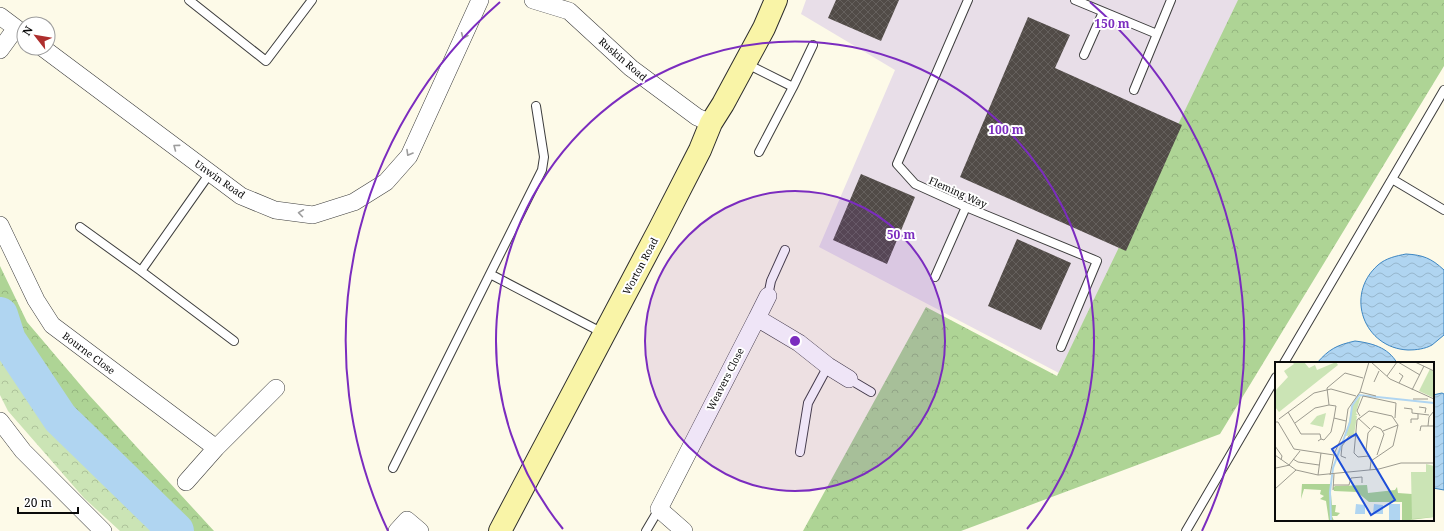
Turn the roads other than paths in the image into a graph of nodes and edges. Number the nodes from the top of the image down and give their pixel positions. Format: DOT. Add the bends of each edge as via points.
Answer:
graph roads {
  1 [pos="189,0"];
  2 [pos="312,0"];
  3 [pos="480,0"];
  4 [pos="533,0"];
  5 [pos="776,0"];
  6 [pos="968,0"];
  7 [pos="1075,0"];
  8 [pos="1171,0"];
  9 [pos="566,6"];
  10 [pos="1103,12"];
  11 [pos="0,16"];
  12 [pos="16,28"];
  13 [pos="1157,34"];
  14 [pos="16,35"];
  15 [pos="813,45"];
  16 [pos="0,50"];
  17 [pos="1084,55"];
  18 [pos="54,56"];
  19 [pos="745,63"];
  20 [pos="792,88"];
  21 [pos="1134,90"];
  22 [pos="1444,90"];
  23 [pos="536,106"];
  24 [pos="711,123"];
  25 [pos="759,152"];
  26 [pos="210,173"];
  27 [pos="1392,179"];
  28 [pos="966,207"];
  29 [pos="1444,210"];
  30 [pos="0,225"];
  31 [pos="80,227"];
  32 [pos="785,250"];
  33 [pos="141,271"];
  34 [pos="490,274"];
  35 [pos="935,277"];
  36 [pos="768,296"];
  37 [pos="757,318"];
  38 [pos="604,333"];
  39 [pos="234,341"];
  40 [pos="1061,347"];
  41 [pos="1285,362"];
  42 [pos="828,366"];
  43 [pos="849,379"];
  44 [pos="1275,379"];
  45 [pos="276,388"];
  46 [pos="871,392"];
  47 [pos="0,421"];
  48 [pos="216,448"];
  49 [pos="800,452"];
  50 [pos="393,468"];
  51 [pos="186,482"];
  52 [pos="659,509"];
  53 [pos="103,531"];
  54 [pos="397,531"];
  55 [pos="420,531"];
  56 [pos="500,531"];
  57 [pos="646,531"];
  58 [pos="684,531"];
  59 [pos="1186,531"];
  1 -- 2 [label="lane" via="266,61"];
  3 -- 26 [label="street, Unwin Road, one-way" via="409,156 386,182 354,202 313,215 275,210 241,196"];
  4 -- 9 [label="street, Ruskin Road"];
  5 -- 19 [label="street, Worton Road"];
  6 -- 28 [label="lane, Fleming Way" via="897,164 915,184"];
  7 -- 10 [label="lane"];
  8 -- 13 [label="lane"];
  9 -- 24 [label="street, Ruskin Road" via="631,68 696,117"];
  10 -- 13 [label="lane"];
  10 -- 17 [label="lane"];
  11 -- 12 [label="street"];
  13 -- 21 [label="lane"];
  14 -- 16 [label="street"];
  15 -- 20 [label="lane"];
  26 -- 18 [label="street, Unwin Road, one-way"];
  19 -- 20 [label="lane"];
  19 -- 24 [label="street, Worton Road"];
  20 -- 25 [label="lane"];
  22 -- 27 [label="lane"];
  23 -- 34 [label="lane" via="544,157 542,170"];
  24 -- 38 [label="street, Worton Road" via="700,150"];
  26 -- 33 [label="lane"];
  27 -- 29 [label="lane"];
  27 -- 41 [label="lane"];
  28 -- 35 [label="lane"];
  28 -- 40 [label="lane, Fleming Way" via="1097,262"];
  30 -- 48 [label="street, Bourne Close" via="36,300 52,325"];
  31 -- 33 [label="lane"];
  32 -- 36 [label="lane" via="771,281"];
  33 -- 39 [label="lane"];
  34 -- 38 [label="lane"];
  34 -- 50 [label="lane"];
  36 -- 37 [label="street, Weavers Close"];
  37 -- 42 [label="street" via="799,343"];
  37 -- 52 [label="street, Weavers Close"];
  38 -- 56 [label="street, Worton Road"];
  42 -- 43 [label="street"];
  42 -- 49 [label="lane" via="808,403"];
  43 -- 46 [label="lane"];
  44 -- 59 [label="lane"];
  45 -- 48 [label="street"];
  47 -- 53 [label="street" via="23,451"];
  48 -- 51 [label="street"];
  52 -- 57 [label="lane"];
  52 -- 58 [label="street"];
  54 -- 55 [label="street" via="407,520"];
}
